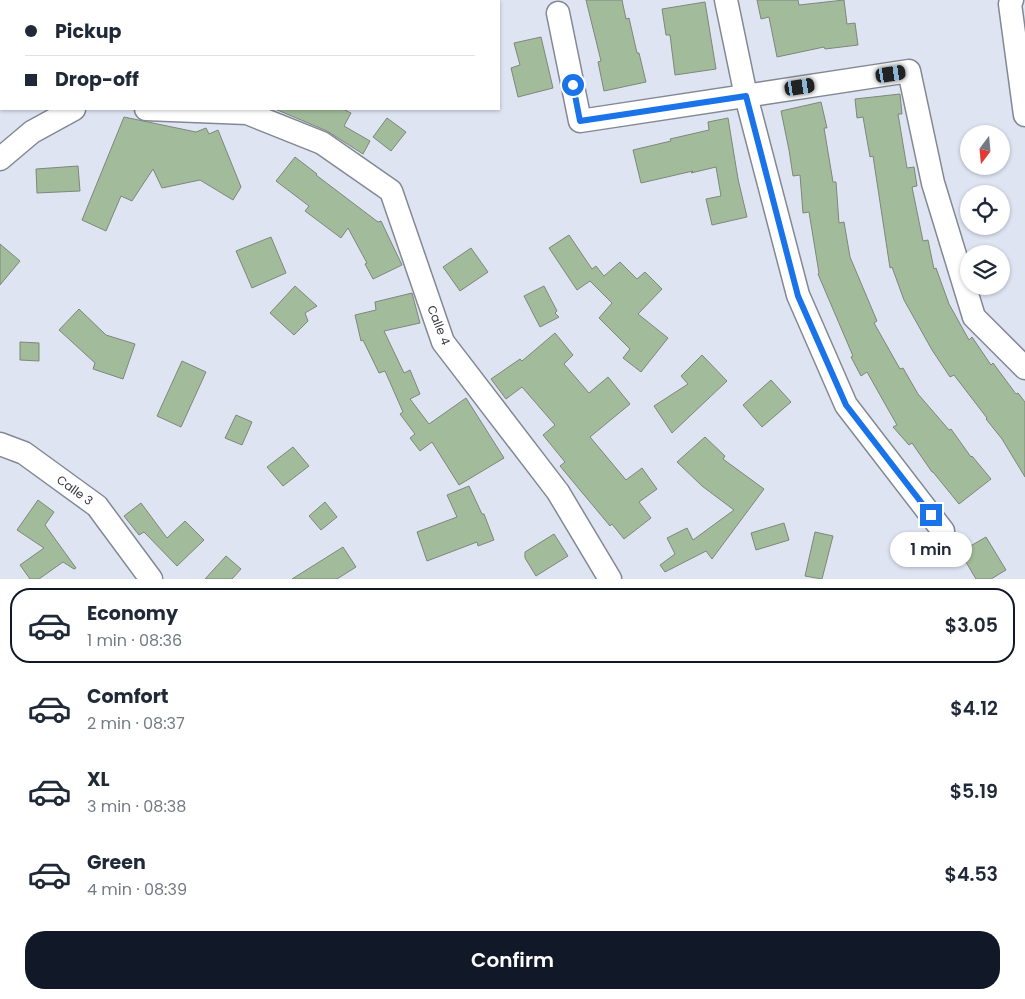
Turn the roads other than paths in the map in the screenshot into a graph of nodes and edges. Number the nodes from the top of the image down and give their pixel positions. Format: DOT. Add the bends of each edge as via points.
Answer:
graph roads {
  1 [pos="726,0"];
  2 [pos="1012,0"];
  3 [pos="558,13"];
  4 [pos="746,96"];
  5 [pos="72,110"];
  6 [pos="197,110"];
  7 [pos="248,111"];
  8 [pos="1025,115"];
  9 [pos="0,159"];
  10 [pos="1025,368"];
  11 [pos="0,444"];
  12 [pos="943,531"];
  13 [pos="151,579"];
  14 [pos="610,579"];
  1 -- 4 [label="street"];
  2 -- 8 [label="street"];
  3 -- 4 [label="street" via="580,121"];
  4 -- 10 [label="street" via="909,71 933,183 974,316"];
  4 -- 12 [label="street" via="798,296 846,405"];
  5 -- 9 [label="street" via="32,132"];
  6 -- 7 [label="street"];
  7 -- 14 [label="street, Calle 4" via="322,143 391,191 443,342 558,492"];
  11 -- 13 [label="street, Calle 3" via="24,453 96,506"];
}
